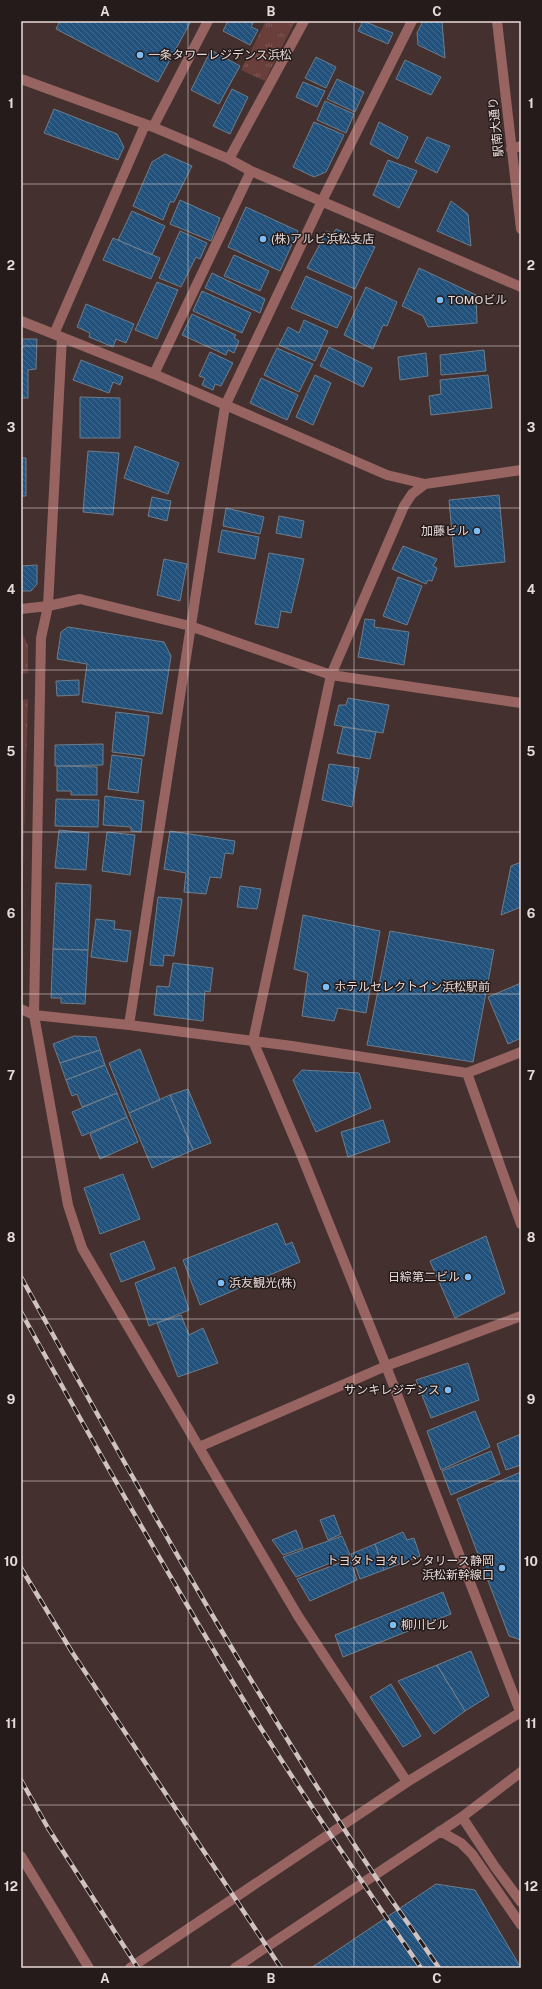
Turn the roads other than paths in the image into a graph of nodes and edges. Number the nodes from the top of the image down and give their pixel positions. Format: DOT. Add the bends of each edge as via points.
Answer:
graph roads {
  1 [pos="208,21"];
  2 [pos="304,21"];
  3 [pos="412,21"];
  4 [pos="497,21"];
  5 [pos="21,79"];
  6 [pos="149,126"];
  7 [pos="516,147"];
  8 [pos="229,159"];
  9 [pos="251,171"];
  10 [pos="322,201"];
  11 [pos="521,229"];
  12 [pos="521,287"];
  13 [pos="21,321"];
  14 [pos="58,336"];
  15 [pos="154,374"];
  16 [pos="226,406"];
  17 [pos="521,470"];
  18 [pos="425,484"];
  19 [pos="48,606"];
  20 [pos="21,609"];
  21 [pos="190,626"];
  22 [pos="331,675"];
  23 [pos="521,703"];
  24 [pos="21,1009"];
  25 [pos="34,1016"];
  26 [pos="129,1025"];
  27 [pos="253,1041"];
  28 [pos="521,1052"];
  29 [pos="467,1073"];
  30 [pos="521,1224"];
  31 [pos="521,1316"];
  32 [pos="386,1366"];
  33 [pos="199,1447"];
  34 [pos="521,1712"];
  35 [pos="521,1772"];
  36 [pos="407,1782"];
  37 [pos="462,1817"];
  38 [pos="440,1831"];
  39 [pos="21,1856"];
  40 [pos="521,1902"];
  41 [pos="521,1924"];
  42 [pos="89,1968"];
  43 [pos="130,1968"];
  44 [pos="235,1968"];
  1 -- 6 [label="street"];
  2 -- 8 [label="street"];
  3 -- 10 [label="street"];
  4 -- 7 [label="street, 駅南大通り"];
  5 -- 6 [label="street"];
  6 -- 8 [label="street"];
  6 -- 14 [label="street"];
  7 -- 11 [label="street, 駅南大通り"];
  8 -- 9 [label="street"];
  9 -- 10 [label="street"];
  9 -- 15 [label="street"];
  10 -- 12 [label="street"];
  10 -- 16 [label="street"];
  13 -- 14 [label="street"];
  14 -- 15 [label="street"];
  14 -- 19 [label="street"];
  15 -- 16 [label="street"];
  16 -- 18 [label="street" via="388,475"];
  16 -- 21 [label="street"];
  17 -- 18 [label="street"];
  18 -- 22 [label="street" via="412,494 404,506"];
  19 -- 20 [label="street"];
  19 -- 21 [label="street" via="80,599"];
  19 -- 25 [label="street" via="41,638"];
  21 -- 22 [label="street"];
  21 -- 26 [label="street"];
  22 -- 23 [label="street"];
  22 -- 27 [label="street"];
  24 -- 25 [label="street"];
  25 -- 26 [label="street"];
  25 -- 33 [label="street" via="68,1205 82,1248"];
  26 -- 27 [label="street"];
  27 -- 29 [label="street"];
  27 -- 32 [label="street"];
  28 -- 29 [label="street"];
  29 -- 30 [label="street"];
  31 -- 32 [label="street"];
  32 -- 33 [label="street"];
  32 -- 34 [label="street"];
  33 -- 36 [label="street" via="298,1616"];
  34 -- 36 [label="street"];
  35 -- 37 [label="street"];
  36 -- 43 [label="street"];
  37 -- 38 [label="street"];
  37 -- 40 [label="street"];
  38 -- 41 [label="street" via="461,1843 472,1854"];
  38 -- 44 [label="street"];
  39 -- 42 [label="street"];
}
